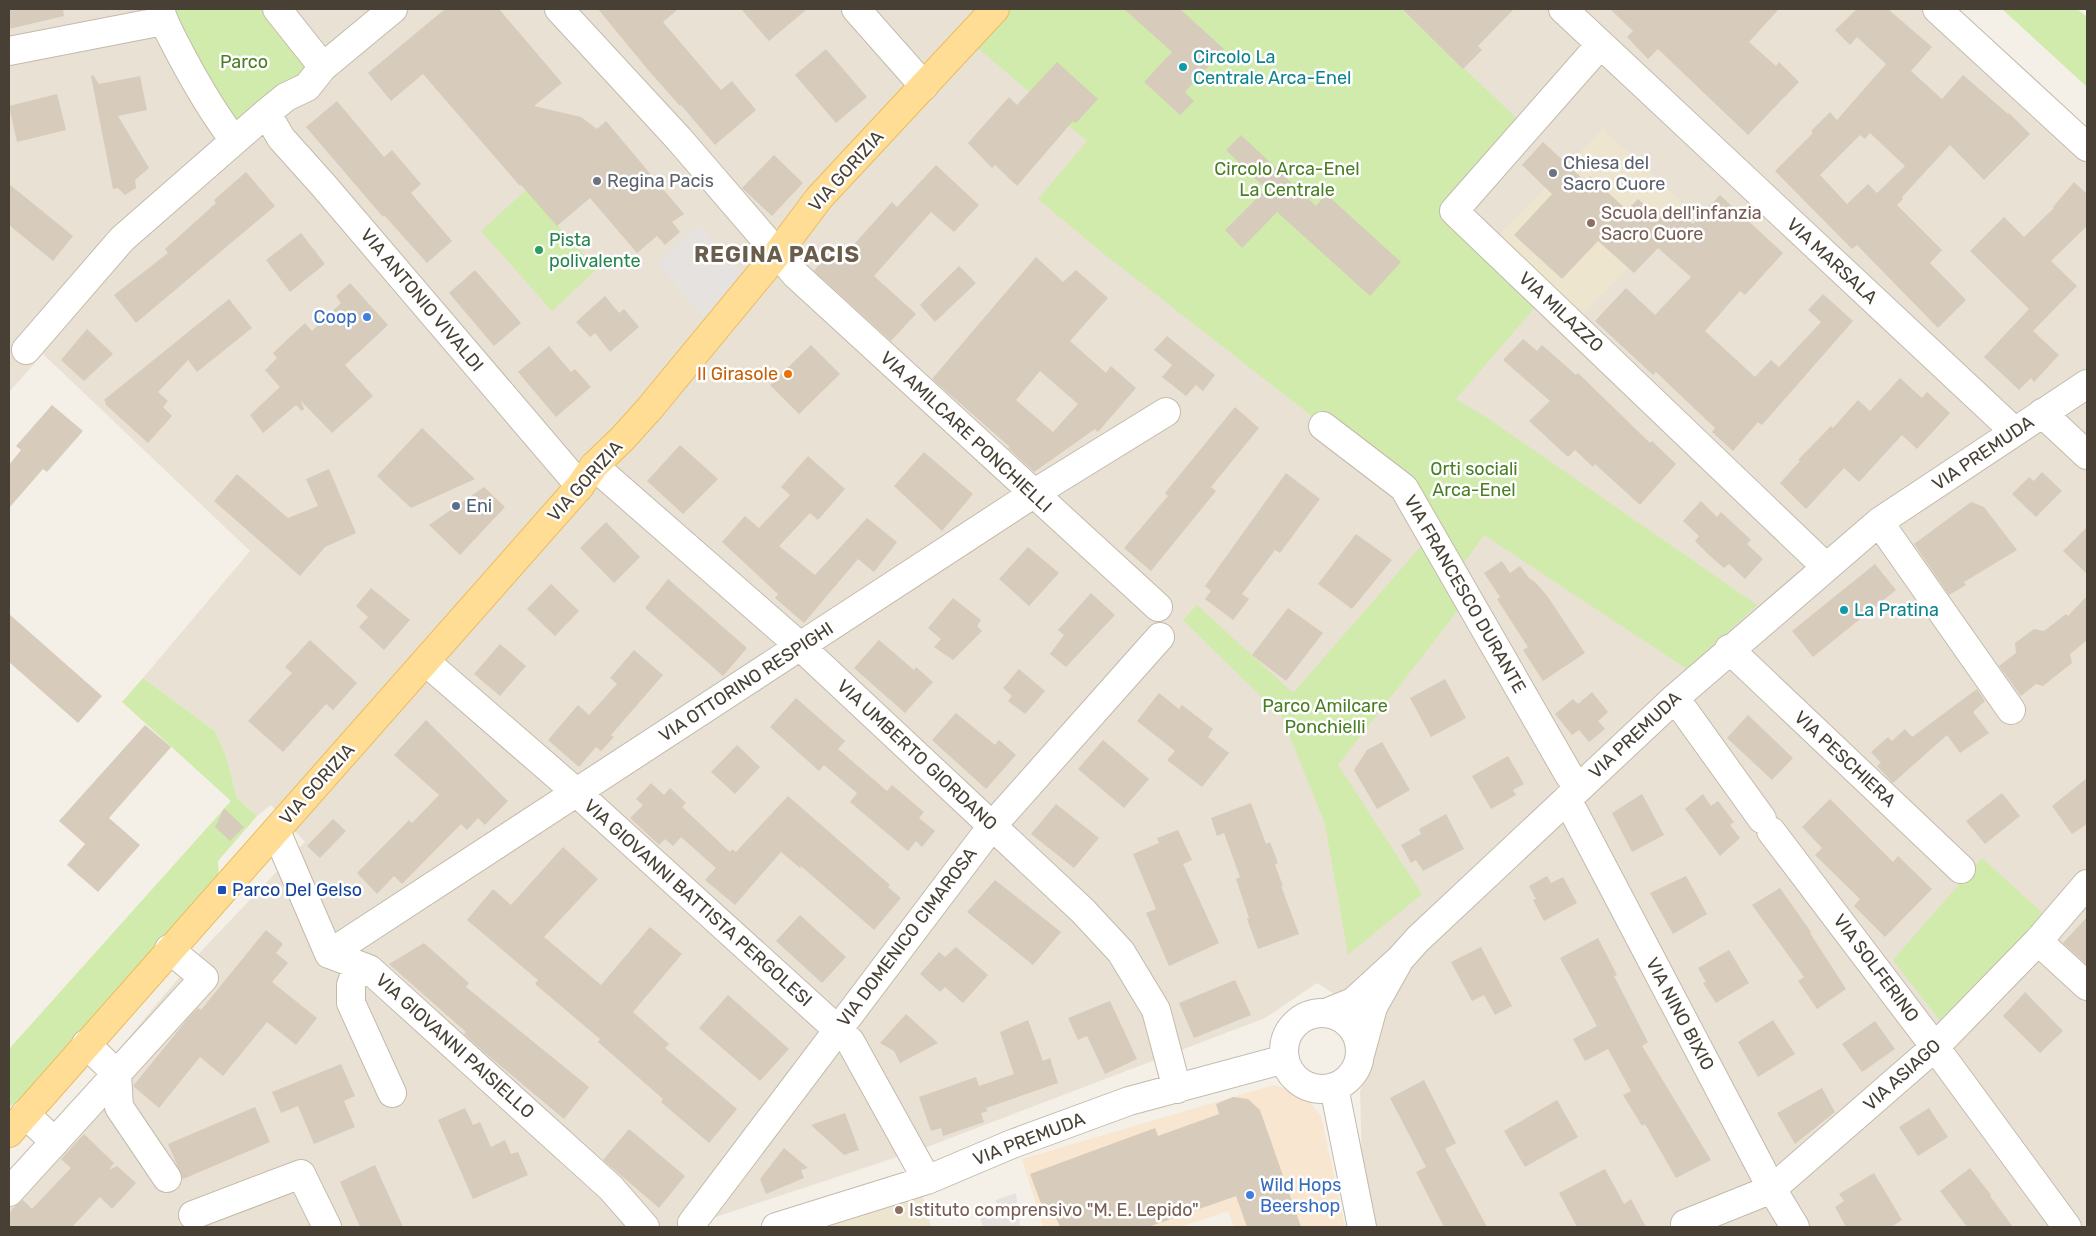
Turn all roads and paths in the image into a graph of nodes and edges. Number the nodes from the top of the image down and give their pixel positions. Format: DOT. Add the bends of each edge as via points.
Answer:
graph roads {
  1 [pos="277,9"];
  2 [pos="393,9"];
  3 [pos="559,9"];
  4 [pos="856,9"];
  5 [pos="995,9"];
  6 [pos="1563,9"];
  7 [pos="1937,9"];
  8 [pos="162,15"];
  9 [pos="1600,45"];
  10 [pos="9,50"];
  11 [pos="323,66"];
  12 [pos="924,86"];
  13 [pos="264,114"];
  14 [pos="234,140"];
  15 [pos="2087,147"];
  16 [pos="777,254"];
  17 [pos="26,350"];
  18 [pos="2087,384"];
  19 [pos="1166,412"];
  20 [pos="2042,413"];
  21 [pos="1323,426"];
  22 [pos="2014,431"];
  23 [pos="2087,455"];
  24 [pos="587,476"];
  25 [pos="1033,494"];
  26 [pos="1879,522"];
  27 [pos="1826,567"];
  28 [pos="1158,607"];
  29 [pos="1160,637"];
  30 [pos="801,647"];
  31 [pos="1729,649"];
  32 [pos="426,662"];
  33 [pos="1675,698"];
  34 [pos="2011,710"];
  35 [pos="576,792"];
  36 [pos="1573,793"];
  37 [pos="992,826"];
  38 [pos="276,830"];
  39 [pos="1961,869"];
  40 [pos="2087,884"];
  41 [pos="2038,941"];
  42 [pos="170,949"];
  43 [pos="329,954"];
  44 [pos="1400,960"];
  45 [pos="358,965"];
  46 [pos="2087,986"];
  47 [pos="1326,1013"];
  48 [pos="837,1029"];
  49 [pos="86,1044"];
  50 [pos="1935,1047"];
  51 [pos="1361,1051"];
  52 [pos="1285,1059"];
  53 [pos="117,1074"];
  54 [pos="1334,1087"];
  55 [pos="1177,1089"];
  56 [pos="392,1093"];
  57 [pos="19,1118"];
  58 [pos="55,1142"];
  59 [pos="167,1178"];
  60 [pos="927,1180"];
  61 [pos="1772,1189"];
  62 [pos="9,1192"];
  63 [pos="193,1215"];
  64 [pos="1685,1224"];
  65 [pos="327,1227"];
  66 [pos="645,1227"];
  67 [pos="694,1227"];
  68 [pos="776,1227"];
  69 [pos="1362,1227"];
  70 [pos="1794,1227"];
  71 [pos="2067,1227"];
  1 -- 11 [label="street"];
  2 -- 11 [label="street"];
  3 -- 16 [label="street, VIA AMILCARE PONCHIELLI" via="679,139"];
  4 -- 12 [label="street"];
  5 -- 12 [label="main road, VIA GORIZIA"];
  6 -- 9 [label="street, VIA MARSALA"];
  7 -- 15 [label="street"];
  8 -- 10 [label="street"];
  8 -- 14 [label="street" via="199,90"];
  9 -- 22 [label="street, VIA MARSALA"];
  9 -- 27 [label="street, VIA MILAZZO" via="1454,211"];
  11 -- 13 [label="street" via="307,87 286,97"];
  12 -- 16 [label="main road, VIA GORIZIA" via="819,198"];
  13 -- 14 [label="street"];
  13 -- 24 [label="street, VIA ANTONIO VIVALDI" via="280,138"];
  14 -- 17 [label="street" via="122,239"];
  16 -- 24 [label="main road, VIA GORIZIA" via="650,408"];
  16 -- 25 [label="street, VIA AMILCARE PONCHIELLI"];
  18 -- 20 [label="street, VIA PREMUDA"];
  19 -- 25 [label="street, VIA OTTORINO RESPIGHI"];
  20 -- 22 [label="street, VIA PREMUDA"];
  20 -- 23 [label="street"];
  21 -- 36 [label="street, VIA FRANCESCO DURANTE" via="1404,488 1569,775"];
  22 -- 26 [label="street, VIA PREMUDA"];
  24 -- 30 [label="street, VIA UMBERTO GIORDANO"];
  24 -- 32 [label="main road, VIA GORIZIA"];
  25 -- 28 [label="street, VIA AMILCARE PONCHIELLI"];
  25 -- 30 [label="street, VIA OTTORINO RESPIGHI"];
  26 -- 27 [label="street, VIA PREMUDA"];
  26 -- 34 [label="street"];
  27 -- 31 [label="street, VIA PREMUDA"];
  29 -- 37 [label="street, VIA DOMENICO CIMAROSA"];
  30 -- 35 [label="street, VIA OTTORINO RESPIGHI"];
  30 -- 37 [label="street, VIA UMBERTO GIORDANO"];
  31 -- 33 [label="street, VIA PREMUDA"];
  31 -- 39 [label="street, VIA PESCHIERA"];
  32 -- 35 [label="street, VIA GIOVANNI BATTISTA PERGOLESI"];
  32 -- 38 [label="main road, VIA GORIZIA"];
  33 -- 36 [label="street, VIA PREMUDA"];
  33 -- 50 [label="street, VIA SOLFERINO"];
  35 -- 43 [label="street, VIA OTTORINO RESPIGHI"];
  35 -- 48 [label="street, VIA GIOVANNI BATTISTA PERGOLESI"];
  36 -- 44 [label="street, VIA PREMUDA" via="1418,939"];
  36 -- 61 [label="street, VIA NINO BIXIO"];
  37 -- 48 [label="street, VIA DOMENICO CIMAROSA"];
  37 -- 55 [label="street, VIA UMBERTO GIORDANO" via="1084,911 1121,952 1156,1010"];
  38 -- 42 [label="main road, VIA GORIZIA"];
  38 -- 43 [label="street"];
  40 -- 41 [label="street, VIA ASIAGO"];
  41 -- 46 [label="street"];
  41 -- 50 [label="street, VIA ASIAGO"];
  42 -- 49 [label="main road, VIA GORIZIA"];
  42 -- 53 [label="street" via="204,978"];
  43 -- 45 [label="street, VIA GIOVANNI PAISIELLO"];
  44 -- 47 [label="street, VIA PREMUDA" via="1353,1002"];
  44 -- 51 [label="street, VIA PREMUDA" via="1372,1007"];
  45 -- 56 [label="street" via="351,984 351,1003"];
  45 -- 66 [label="street, VIA GIOVANNI PAISIELLO" via="369,969 612,1188"];
  47 -- 51 [label="street" via="1346,1020 1354,1029"];
  47 -- 52 [label="street, VIA PREMUDA" via="1312,1014 1293,1026 1286,1042"];
  48 -- 60 [label="street, VIA GIOVANNI BATTISTA PERGOLESI" via="850,1041"];
  48 -- 67 [label="street, VIA DOMENICO CIMAROSA" via="692,1223"];
  49 -- 53 [label="street"];
  49 -- 57 [label="main road, VIA GORIZIA"];
  50 -- 61 [label="street, VIA ASIAGO"];
  50 -- 71 [label="street, VIA SOLFERINO"];
  51 -- 54 [label="street, VIA PREMUDA" via="1353,1074"];
  52 -- 54 [label="street" via="1290,1071 1309,1087"];
  52 -- 55 [label="street, VIA PREMUDA"];
  53 -- 58 [label="street"];
  53 -- 59 [label="street" via="119,1107"];
  54 -- 69 [label="street"];
  55 -- 60 [label="street, VIA PREMUDA" via="1120,1104"];
  57 -- 58 [label="street, VIA GORIZIA"];
  58 -- 62 [label="street"];
  60 -- 68 [label="street, VIA PREMUDA"];
  61 -- 64 [label="street, VIA ASIAGO"];
  61 -- 70 [label="street, VIA NINO BIXIO"];
  63 -- 65 [label="street" via="301,1174"];
}
